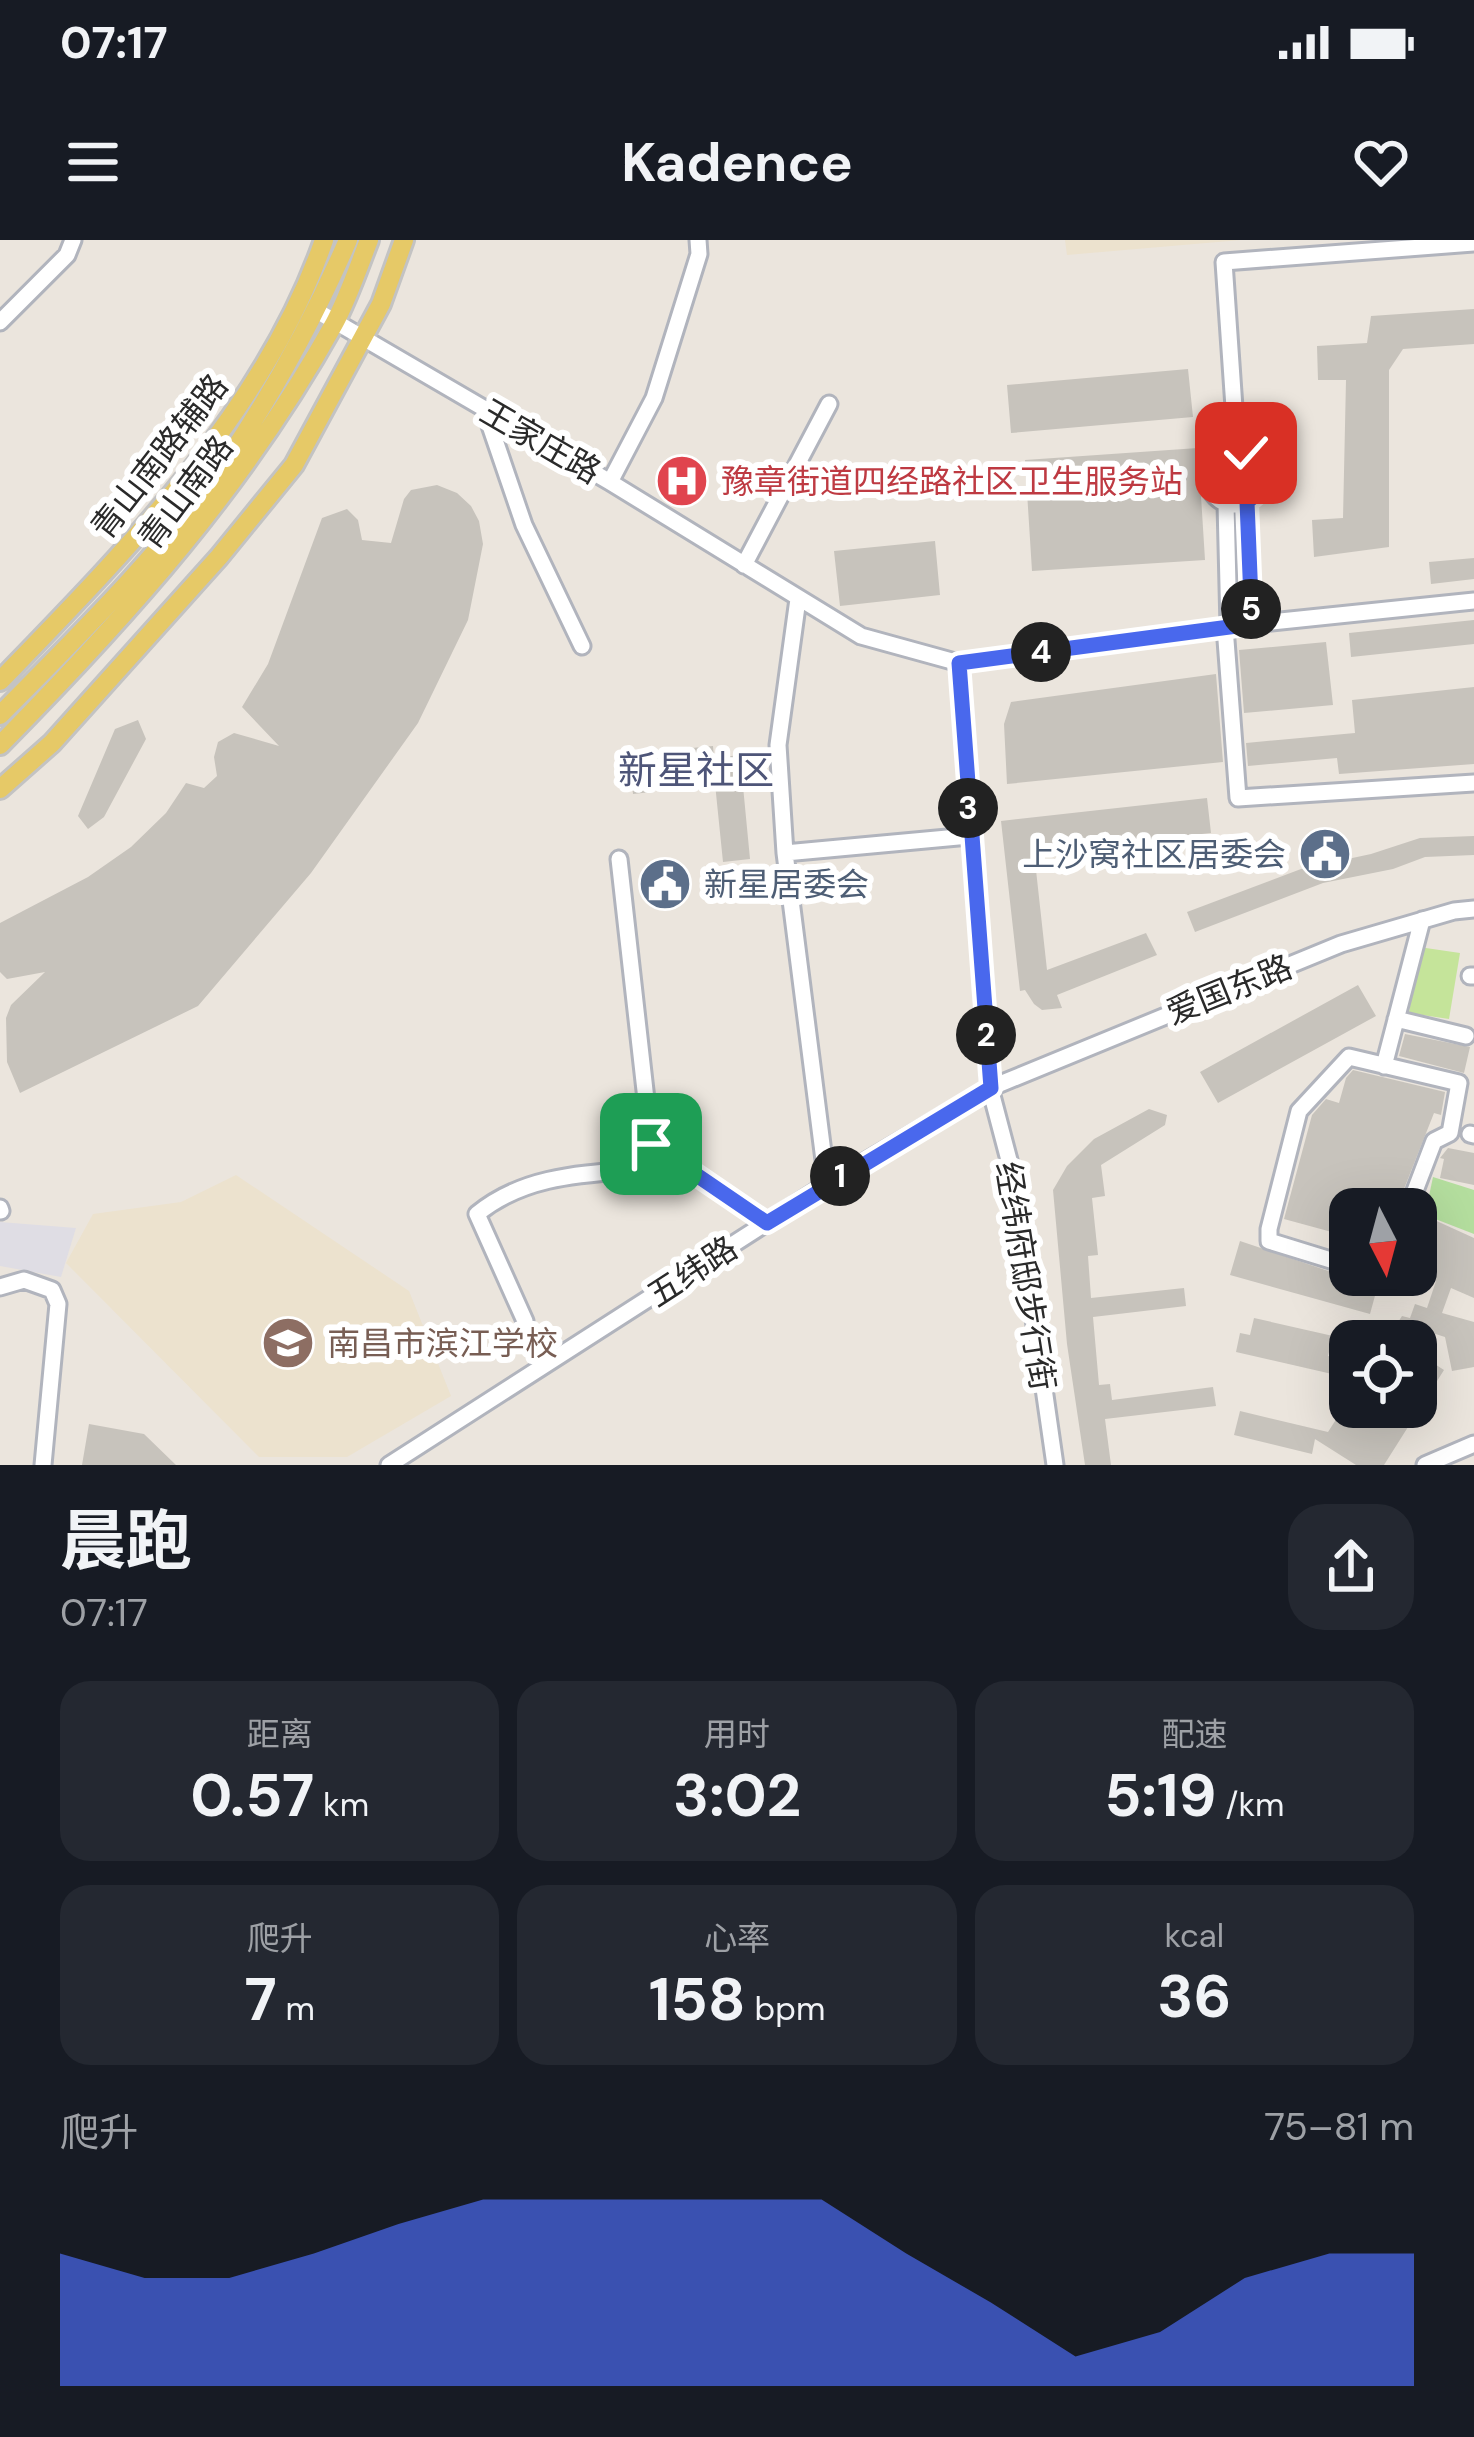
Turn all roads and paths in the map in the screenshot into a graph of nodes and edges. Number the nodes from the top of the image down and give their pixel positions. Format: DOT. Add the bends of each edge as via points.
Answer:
graph roads {
  1 [pos="73,240"];
  2 [pos="324,240"];
  3 [pos="348,240"];
  4 [pos="369,240"];
  5 [pos="404,240"];
  6 [pos="698,240"];
  7 [pos="1474,243"];
  8 [pos="317,311"];
  9 [pos="336,321"];
  10 [pos="0,322"];
  11 [pos="364,338"];
  12 [pos="829,404"];
  13 [pos="484,408"];
  14 [pos="1237,451"];
  15 [pos="610,482"];
  16 [pos="1247,502"];
  17 [pos="1226,504"];
  18 [pos="744,566"];
  19 [pos="798,599"];
  20 [pos="1474,601"];
  21 [pos="1252,624"];
  22 [pos="1227,627"];
  23 [pos="582,646"];
  24 [pos="959,663"];
  25 [pos="0,681"];
  26 [pos="0,715"];
  27 [pos="0,745"];
  28 [pos="1474,783"];
  29 [pos="0,789"];
  30 [pos="970,836"];
  31 [pos="785,854"];
  32 [pos="619,859"];
  33 [pos="1474,909"];
  34 [pos="1422,920"];
  35 [pos="1396,1019"];
  36 [pos="1466,1036"];
  37 [pos="1384,1066"];
  38 [pos="991,1088"];
  39 [pos="651,1144"];
  40 [pos="827,1184"];
  41 [pos="1416,1188"];
  42 [pos="767,1223"];
  43 [pos="1329,1259"];
  44 [pos="0,1287"];
  45 [pos="525,1321"];
  46 [pos="1474,1444"];
  47 [pos="43,1465"];
  48 [pos="388,1465"];
  49 [pos="1055,1465"];
  50 [pos="1425,1465"];
  1 -- 10 [label="street"];
  2 -- 25 [label="main road, 青山南路辅路" via="304,297 246,393 110,568"];
  3 -- 8 [label="main road, 青山南路"];
  4 -- 9 [label="main road, 青山南路"];
  5 -- 11 [label="main road"];
  6 -- 15 [label="street" via="654,398"];
  7 -- 14 [label="street" via="1224,262"];
  8 -- 9 [label="street, 王家庄路"];
  8 -- 26 [label="main road, 青山南路" via="227,460"];
  9 -- 11 [label="street, 王家庄路"];
  9 -- 27 [label="main road, 青山南路" via="239,477"];
  11 -- 13 [label="street, 王家庄路"];
  11 -- 29 [label="main road" via="294,465 52,743"];
  12 -- 18 [label="street"];
  13 -- 15 [label="street, 王家庄路"];
  13 -- 23 [label="street" via="524,525"];
  14 -- 16 [label="street" via="1254,458 1262,475"];
  14 -- 17 [label="street" via="1210,469 1213,494"];
  15 -- 18 [label="street, 王家庄路"];
  16 -- 17 [label="street"];
  16 -- 21 [label="street"];
  17 -- 22 [label="street"];
  18 -- 19 [label="street, 王家庄路"];
  19 -- 24 [label="street, 王家庄路" via="861,636"];
  19 -- 31 [label="street" via="778,745"];
  20 -- 21 [label="street"];
  21 -- 22 [label="street"];
  22 -- 24 [label="street"];
  22 -- 28 [label="street" via="1238,798"];
  24 -- 30 [label="street"];
  30 -- 31 [label="street"];
  30 -- 38 [label="street"];
  31 -- 40 [label="street"];
  32 -- 39 [label="street"];
  33 -- 34 [label="street, 爱国东路"];
  34 -- 35 [label="street"];
  34 -- 38 [label="street, 爱国东路" via="1321,952"];
  35 -- 36 [label="street"];
  35 -- 37 [label="street"];
  37 -- 41 [label="street" via="1459,1083 1450,1133 1434,1141"];
  37 -- 43 [label="street" via="1349,1057 1299,1111 1269,1241"];
  38 -- 40 [label="street, 五纬路"];
  38 -- 49 [label="street, 经纬府邸步行街" via="1014,1179"];
  39 -- 42 [label="street"];
  39 -- 45 [label="street" via="646,1169 533,1183 477,1214"];
  40 -- 42 [label="street, 五纬路"];
  42 -- 48 [label="street, 五纬路"];
  44 -- 47 [label="street" via="24,1280 52,1290 58,1304"];
  46 -- 50 [label="street"];
}
